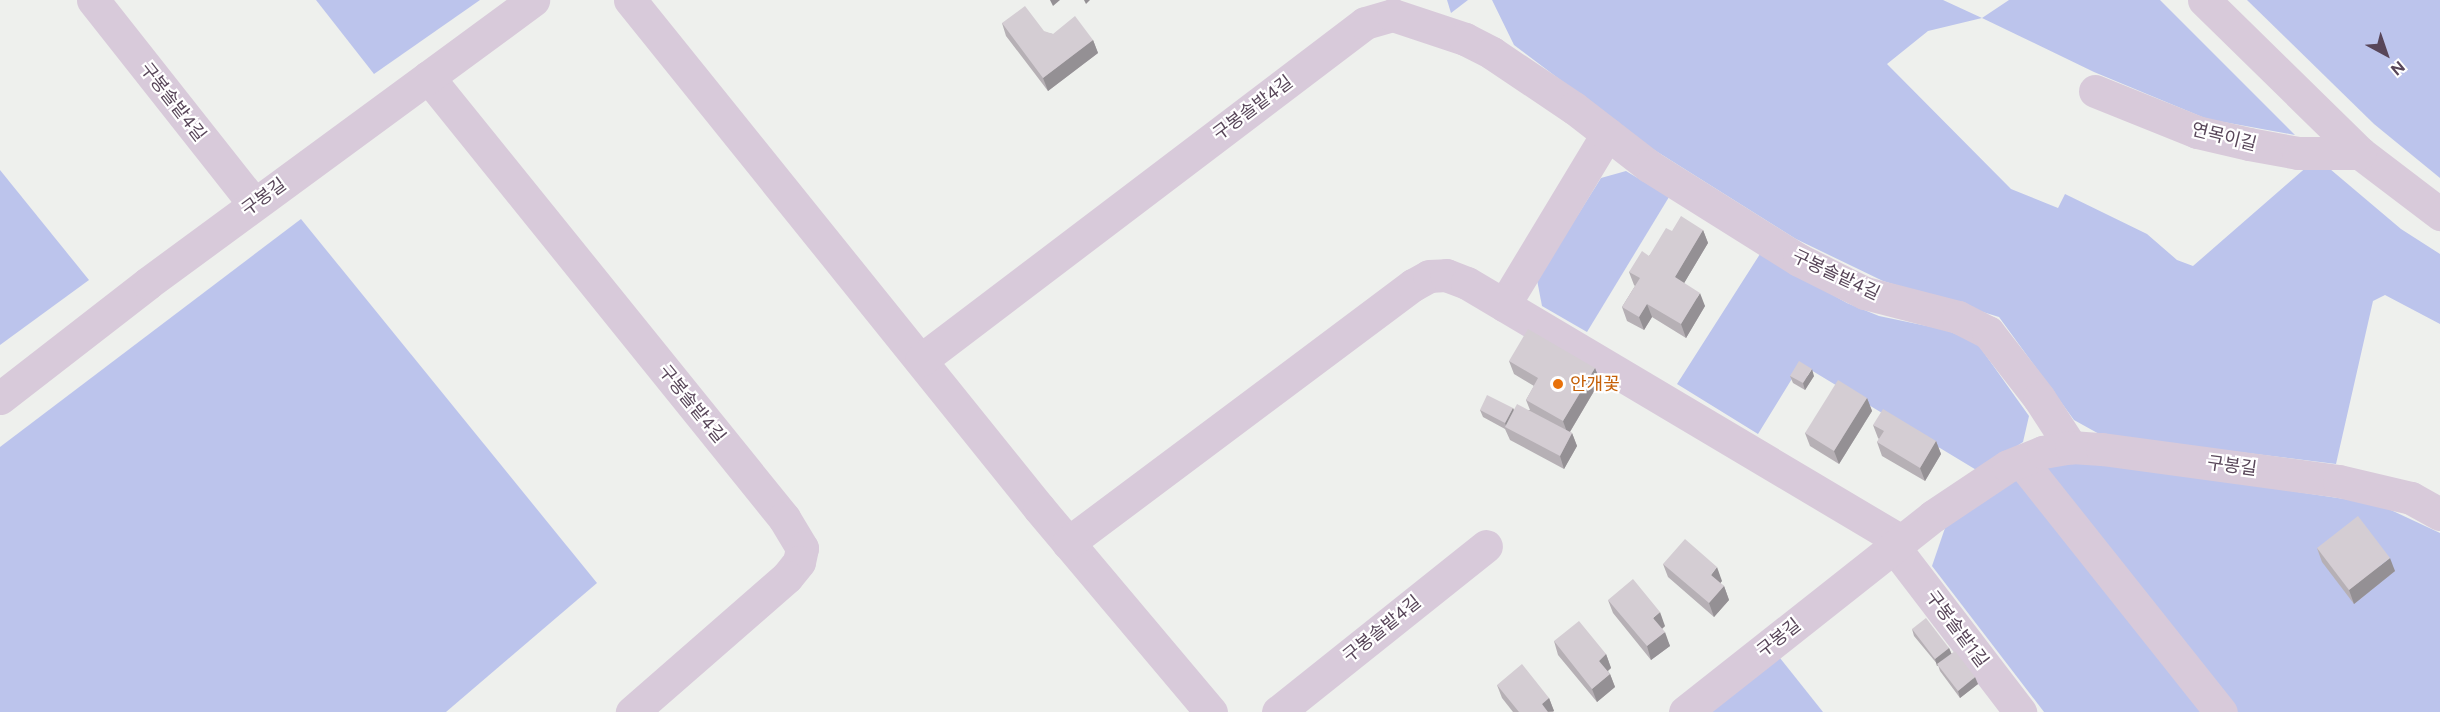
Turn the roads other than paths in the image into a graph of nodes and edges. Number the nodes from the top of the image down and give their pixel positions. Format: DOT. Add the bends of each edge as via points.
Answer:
graph roads {
  1 [pos="93,0"];
  2 [pos="533,0"];
  3 [pos="630,0"];
  4 [pos="2204,0"];
  5 [pos="428,77"];
  6 [pos="2095,91"];
  7 [pos="1607,134"];
  8 [pos="2360,153"];
  9 [pos="254,204"];
  10 [pos="2440,214"];
  11 [pos="1504,305"];
  12 [pos="921,360"];
  13 [pos="0,398"];
  14 [pos="2071,447"];
  15 [pos="2021,461"];
  16 [pos="2440,514"];
  17 [pos="1068,543"];
  18 [pos="1897,544"];
  19 [pos="1486,546"];
  20 [pos="632,712"];
  21 [pos="1210,712"];
  22 [pos="1278,712"];
  23 [pos="1685,712"];
  24 [pos="2020,712"];
  25 [pos="2222,712"];
  1 -- 9 [label="street, 구봉솔밭4길"];
  2 -- 5 [label="street, 구봉길"];
  3 -- 12 [label="street"];
  4 -- 8 [label="street"];
  5 -- 9 [label="street, 구봉길"];
  5 -- 20 [label="street, 구봉솔밭4길" via="784,518 802,549 799,562 787,577"];
  6 -- 8 [label="street, 연목이길" via="2197,132 2238,142 2298,153"];
  7 -- 11 [label="street"];
  7 -- 12 [label="street, 구봉솔밭4길" via="1492,53 1407,18 1380,17 1365,23"];
  7 -- 14 [label="street, 구봉솔밭4길" via="1668,179 1818,270 1865,293 1958,317 1988,332"];
  8 -- 10 [label="street"];
  9 -- 13 [label="street, 구봉길"];
  11 -- 17 [label="street" via="1467,283 1446,275 1429,276"];
  11 -- 18 [label="street"];
  12 -- 17 [label="street"];
  14 -- 15 [label="street, 구봉길"];
  14 -- 16 [label="street, 구봉길" via="2382,489"];
  15 -- 18 [label="street, 구봉길" via="1972,489"];
  15 -- 25 [label="street"];
  17 -- 21 [label="street"];
  18 -- 23 [label="street, 구봉길"];
  18 -- 24 [label="street, 구봉솔밭1길"];
  19 -- 22 [label="street, 구봉솔밭4길"];
}
